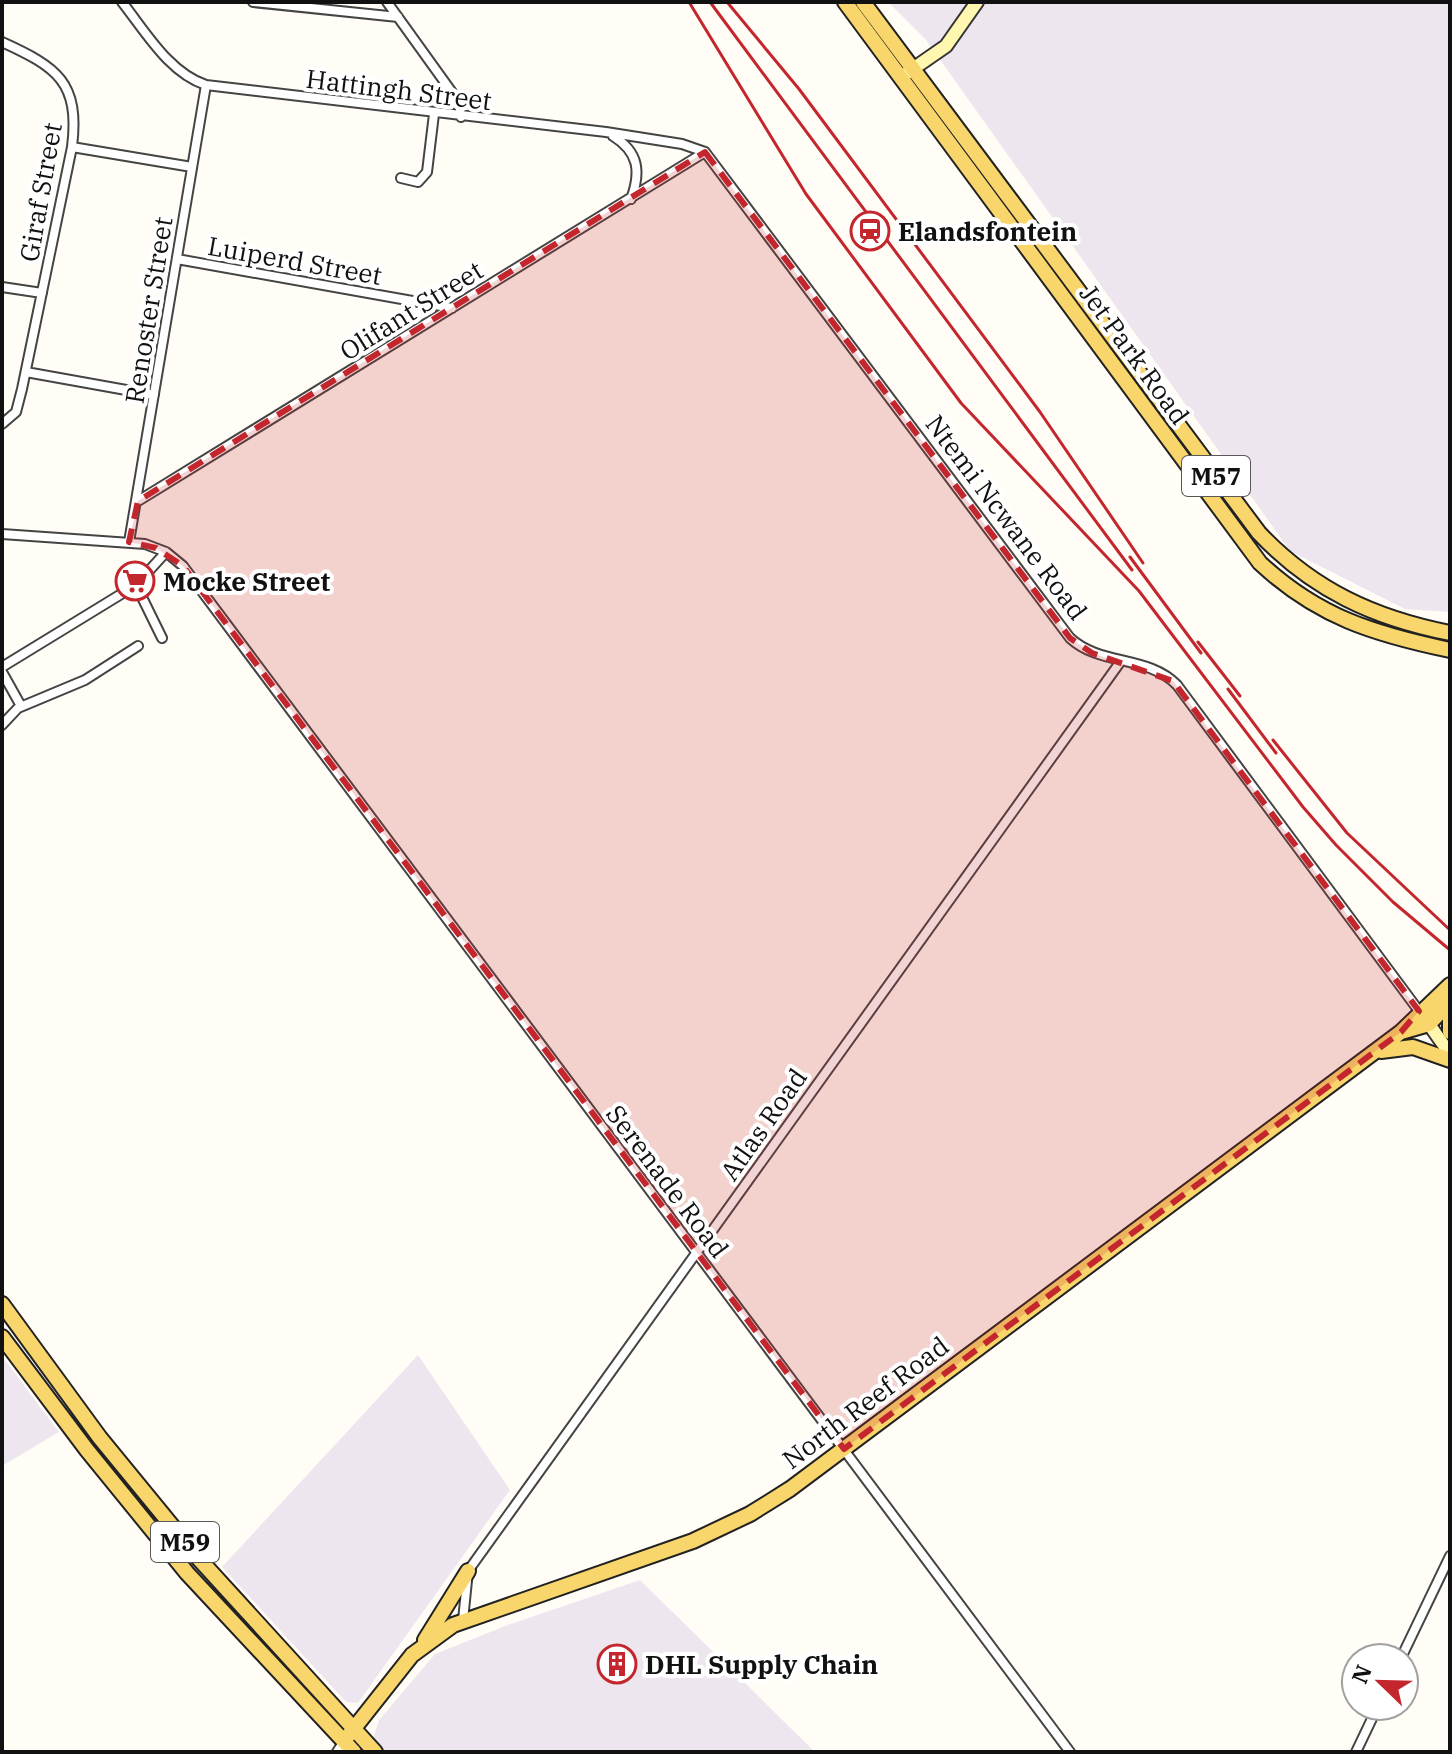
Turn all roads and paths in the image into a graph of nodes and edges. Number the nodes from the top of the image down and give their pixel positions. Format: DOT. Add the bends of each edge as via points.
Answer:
graph roads {
  1 [pos="122,2"];
  2 [pos="253,2"];
  3 [pos="387,2"];
  4 [pos="845,2"];
  5 [pos="863,2"];
  6 [pos="977,2"];
  7 [pos="398,17"];
  8 [pos="2,42"];
  9 [pos="914,67"];
  10 [pos="901,77"];
  11 [pos="206,85"];
  12 [pos="434,114"];
  13 [pos="461,117"];
  14 [pos="606,132"];
  15 [pos="72,147"];
  16 [pos="705,152"];
  17 [pos="192,167"];
  18 [pos="401,178"];
  19 [pos="630,200"];
  20 [pos="177,259"];
  21 [pos="2,287"];
  22 [pos="42,293"];
  23 [pos="453,308"];
  24 [pos="26,372"];
  25 [pos="154,395"];
  26 [pos="2,424"];
  27 [pos="138,501"];
  28 [pos="2,534"];
  29 [pos="129,542"];
  30 [pos="166,552"];
  31 [pos="136,585"];
  32 [pos="1450,633"];
  33 [pos="162,638"];
  34 [pos="138,646"];
  35 [pos="1450,650"];
  36 [pos="1121,661"];
  37 [pos="2,670"];
  38 [pos="21,706"];
  39 [pos="2,725"];
  40 [pos="1450,985"];
  41 [pos="1450,1002"];
  42 [pos="1419,1011"];
  43 [pos="1450,1019"];
  44 [pos="1429,1024"];
  45 [pos="1401,1032"];
  46 [pos="1450,1032"];
  47 [pos="1371,1053"];
  48 [pos="1450,1054"];
  49 [pos="1450,1060"];
  50 [pos="696,1253"];
  51 [pos="2,1304"];
  52 [pos="2,1337"];
  53 [pos="844,1449"];
  54 [pos="1450,1556"];
  55 [pos="468,1571"];
  56 [pos="463,1620"];
  57 [pos="1409,1642"];
  58 [pos="420,1647"];
  59 [pos="1370,1722"];
  60 [pos="347,1744"];
  61 [pos="375,1752"];
  62 [pos="1070,1752"];
  63 [pos="1356,1752"];
  1 -- 11 [label="street, Hattingh Street" via="178,68"];
  2 -- 7 [label="street"];
  3 -- 7 [label="street"];
  4 -- 10 [label="main road, Jet Park Road / M57"];
  5 -- 9 [label="main road, Jet Park Road / M57"];
  6 -- 9 [label="street" via="946,46"];
  7 -- 13 [label="street" via="459,102"];
  8 -- 15 [label="street, Giraf Street" via="46,64 66,85 74,113"];
  9 -- 10 [label="street"];
  9 -- 32 [label="main road, Jet Park Road / M57" via="1259,533 1328,591 1383,617"];
  10 -- 35 [label="main road, Jet Park Road / M57" via="1260,563 1285,586 1338,619"];
  11 -- 12 [label="street, Hattingh Street"];
  11 -- 17 [label="street, Renoster Street"];
  12 -- 13 [label="street, Hattingh Street"];
  12 -- 18 [label="street" via="425,177 418,182"];
  13 -- 14 [label="street, Hattingh Street"];
  14 -- 16 [label="street, Hattingh Street"];
  14 -- 19 [label="street" via="627,146 637,164"];
  15 -- 17 [label="street"];
  15 -- 22 [label="street, Giraf Street"];
  16 -- 19 [label="street, Olifant Street"];
  16 -- 36 [label="street, Ntemi Ncwane Road" via="1064,631 1085,650"];
  17 -- 20 [label="street, Renoster Street"];
  19 -- 23 [label="street, Olifant Street"];
  20 -- 23 [label="street, Luiperd Street"];
  20 -- 25 [label="street, Renoster Street"];
  21 -- 22 [label="street"];
  22 -- 24 [label="street, Giraf Street"];
  23 -- 27 [label="street, Olifant Street"];
  24 -- 25 [label="street"];
  24 -- 26 [label="street, Giraf Street" via="16,412"];
  25 -- 27 [label="street, Renoster Street"];
  27 -- 29 [label="street, Renoster Street"];
  28 -- 29 [label="street"];
  29 -- 30 [label="street"];
  30 -- 31 [label="street"];
  30 -- 50 [label="street, Serenade Road" via="183,566"];
  31 -- 33 [label="street"];
  31 -- 37 [label="street"];
  34 -- 38 [label="street" via="85,680"];
  36 -- 42 [label="street, Ntemi Ncwane Road" via="1157,671 1177,685"];
  36 -- 50 [label="street, Atlas Road"];
  37 -- 38 [label="street"];
  38 -- 39 [label="street"];
  40 -- 42 [label="main road, North Reef Road"];
  41 -- 44 [label="main road"];
  42 -- 44 [label="street, Ntemi Ncwane Road"];
  42 -- 45 [label="main road, North Reef Road"];
  43 -- 46 [label="main road"];
  44 -- 45 [label="main road, North Reef Road"];
  44 -- 48 [label="street, Ntemi Ncwane Road"];
  45 -- 47 [label="main road, North Reef Road"];
  47 -- 49 [label="main road" via="1413,1047"];
  47 -- 53 [label="main road, North Reef Road"];
  50 -- 53 [label="street, Serenade Road"];
  50 -- 55 [label="street, Atlas Road"];
  51 -- 60 [label="main road, M59" via="100,1438"];
  52 -- 60 [label="main road, M59" via="187,1573"];
  53 -- 56 [label="main road, North Reef Road" via="790,1489 724,1527"];
  53 -- 62 [label="street, Serenade Road"];
  54 -- 57 [label="street"];
  55 -- 56 [label="street, Atlas Road"];
  55 -- 58 [label="main road"];
  56 -- 58 [label="main road, North Reef Road"];
  58 -- 60 [label="main road, North Reef Road"];
  59 -- 63 [label="street"];
  60 -- 61 [label="main road, M59"];
}
